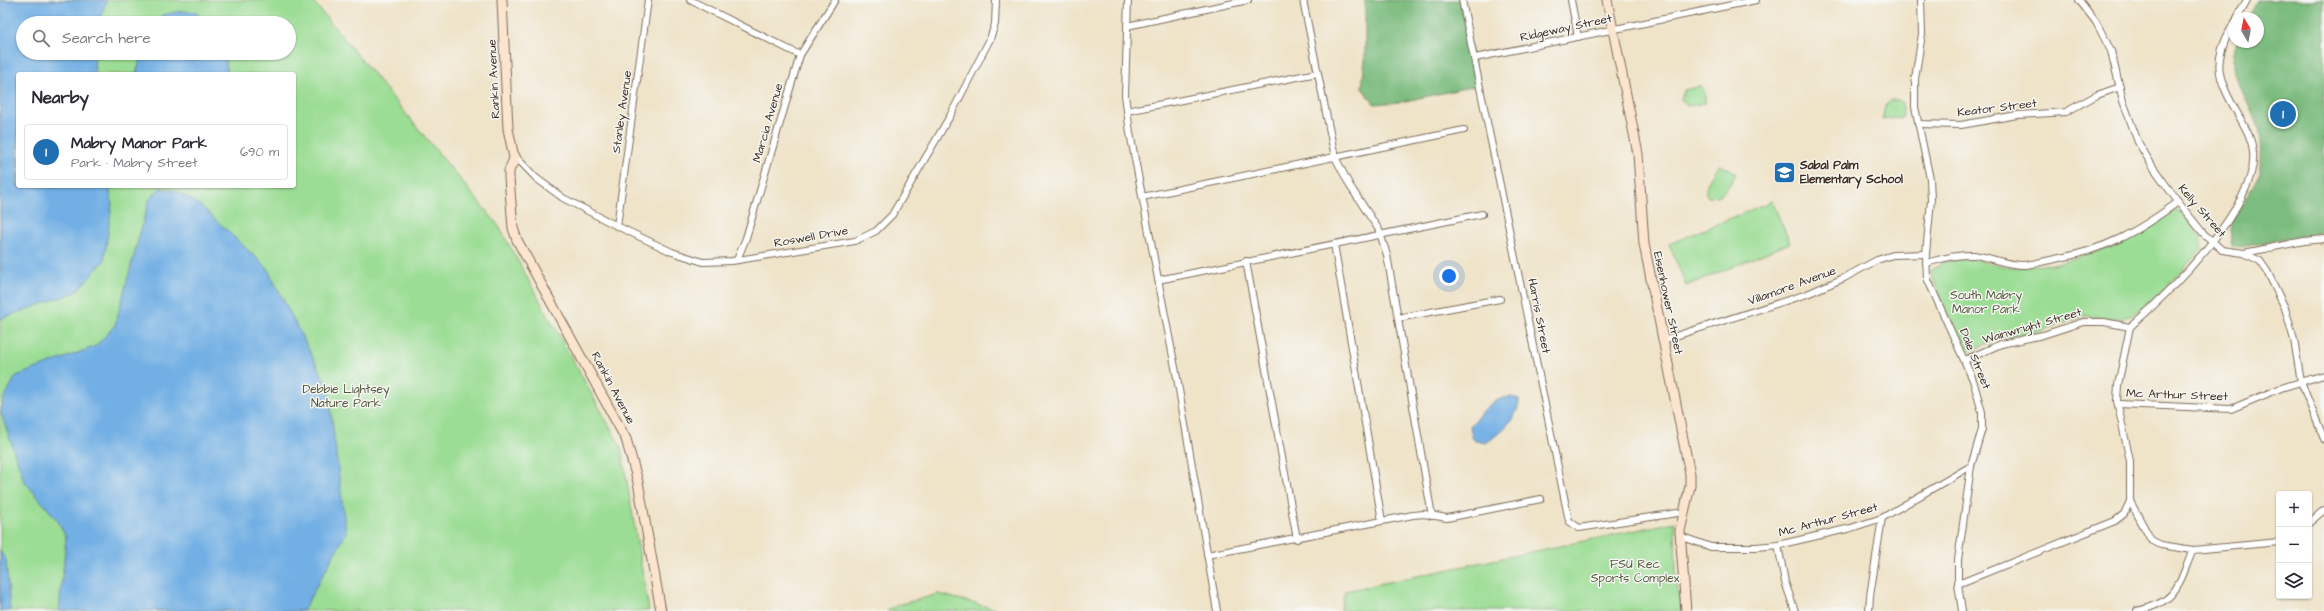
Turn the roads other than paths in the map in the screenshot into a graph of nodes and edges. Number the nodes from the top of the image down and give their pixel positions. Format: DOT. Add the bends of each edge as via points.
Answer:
graph roads {
  1 [pos="502,0"];
  2 [pos="648,0"];
  3 [pos="690,0"];
  4 [pos="835,0"];
  5 [pos="996,0"];
  6 [pos="1128,0"];
  7 [pos="1248,0"];
  8 [pos="1302,0"];
  9 [pos="1462,0"];
  10 [pos="1571,0"];
  11 [pos="1607,0"];
  12 [pos="1756,0"];
  13 [pos="1921,0"];
  14 [pos="2079,0"];
  15 [pos="2247,0"];
  16 [pos="2240,12"];
  17 [pos="1127,26"];
  18 [pos="1613,29"];
  19 [pos="2228,35"];
  20 [pos="1578,37"];
  21 [pos="800,55"];
  22 [pos="1475,58"];
  23 [pos="1317,73"];
  24 [pos="2120,88"];
  25 [pos="1127,111"];
  26 [pos="1918,124"];
  27 [pos="1464,130"];
  28 [pos="514,156"];
  29 [pos="1335,157"];
  30 [pos="1142,197"];
  31 [pos="2178,202"];
  32 [pos="1482,214"];
  33 [pos="617,226"];
  34 [pos="1381,234"];
  35 [pos="2324,239"];
  36 [pos="2212,241"];
  37 [pos="1334,244"];
  38 [pos="2244,253"];
  39 [pos="1926,254"];
  40 [pos="737,260"];
  41 [pos="1246,261"];
  42 [pos="1926,263"];
  43 [pos="1158,280"];
  44 [pos="1500,299"];
  45 [pos="1398,318"];
  46 [pos="2130,327"];
  47 [pos="1664,340"];
  48 [pos="1965,360"];
  49 [pos="2324,375"];
  50 [pos="2300,382"];
  51 [pos="2119,404"];
  52 [pos="2324,439"];
  53 [pos="1971,466"];
  54 [pos="1541,499"];
  55 [pos="2130,501"];
  56 [pos="2324,510"];
  57 [pos="1684,512"];
  58 [pos="1432,516"];
  59 [pos="1882,518"];
  60 [pos="2312,520"];
  61 [pos="1382,521"];
  62 [pos="1680,536"];
  63 [pos="1297,538"];
  64 [pos="2276,542"];
  65 [pos="1778,545"];
  66 [pos="2193,550"];
  67 [pos="1207,555"];
  68 [pos="1958,584"];
  69 [pos="2157,609"];
  70 [pos="661,611"];
  71 [pos="1217,611"];
  72 [pos="1686,611"];
  73 [pos="1795,611"];
  74 [pos="1869,611"];
  75 [pos="1962,611"];
  76 [pos="2137,611"];
  1 -- 28 [label="street, Rankin Avenue" via="508,129"];
  2 -- 33 [label="street, Stanley Avenue"];
  3 -- 21 [label="street"];
  4 -- 21 [label="street, Marcia Avenue"];
  5 -- 40 [label="street, Roswell Drive" via="995,24 984,50 950,116 886,223 867,236 855,240"];
  6 -- 17 [label="street"];
  7 -- 17 [label="street"];
  8 -- 23 [label="street"];
  9 -- 22 [label="street, Harris Street"];
  10 -- 20 [label="street"];
  11 -- 18 [label="street, Eisenhower Street"];
  12 -- 18 [label="street, Ridgeway Street"];
  13 -- 26 [label="street, Dale Street" via="1922,34 1915,92"];
  14 -- 24 [label="street, Kelly Street" via="2096,22 2111,51"];
  15 -- 16 [label="street"];
  17 -- 25 [label="street"];
  18 -- 20 [label="street, Ridgeway Street"];
  18 -- 47 [label="street, Eisenhower Street" via="1638,154 1644,244"];
  19 -- 36 [label="street" via="2220,52 2219,74 2224,89 2249,135 2253,166 2238,203"];
  20 -- 22 [label="street, Ridgeway Street"];
  21 -- 40 [label="street, Marcia Avenue" via="746,238"];
  22 -- 57 [label="street, Harris Street" via="1569,521 1579,528"];
  23 -- 25 [label="street"];
  23 -- 29 [label="street"];
  24 -- 26 [label="street, Keator Street" via="2097,95 2066,112 2017,115 1961,125"];
  24 -- 31 [label="street, Kelly Street" via="2138,142"];
  25 -- 30 [label="street"];
  26 -- 39 [label="street, Dale Street" via="1930,179 1931,200"];
  27 -- 29 [label="street"];
  28 -- 33 [label="street, Roswell Drive" via="547,188"];
  28 -- 70 [label="street, Rankin Avenue" via="516,164 511,189 513,228 517,240 615,416 631,453"];
  29 -- 30 [label="street"];
  29 -- 34 [label="street"];
  30 -- 43 [label="street"];
  31 -- 36 [label="street, Kelly Street"];
  31 -- 42 [label="street" via="2124,238 2068,257 2022,265 1975,255 1960,255"];
  32 -- 34 [label="street"];
  33 -- 40 [label="street, Roswell Drive" via="672,252 703,262"];
  34 -- 37 [label="street"];
  34 -- 45 [label="street"];
  35 -- 38 [label="street"];
  36 -- 38 [label="street, Kelly Street" via="2222,250"];
  36 -- 46 [label="street" via="2170,291"];
  37 -- 41 [label="street"];
  37 -- 61 [label="street"];
  38 -- 50 [label="street, Kelly Street" via="2260,260 2285,308 2294,340"];
  39 -- 42 [label="street, Dale Street"];
  39 -- 47 [label="street, Villamore Avenue" via="1892,255 1807,294"];
  41 -- 43 [label="street"];
  41 -- 63 [label="street"];
  42 -- 48 [label="street, Dale Street" via="1927,278 1932,292"];
  43 -- 67 [label="street"];
  44 -- 45 [label="street"];
  45 -- 58 [label="street"];
  46 -- 48 [label="street, Wainwright Street" via="2104,322 2083,322 2043,336 2001,344"];
  46 -- 51 [label="street" via="2118,386"];
  47 -- 57 [label="street, Eisenhower Street" via="1690,474"];
  48 -- 53 [label="street, Dale Street" via="1973,380 1983,421"];
  49 -- 50 [label="street, Mc Arthur Street"];
  50 -- 51 [label="street, Mc Arthur Street" via="2232,409"];
  50 -- 52 [label="street, Kelly Street"];
  51 -- 55 [label="street" via="2130,461"];
  53 -- 59 [label="street, Mc Arthur Street"];
  53 -- 68 [label="street, Dale Street" via="1958,560"];
  54 -- 58 [label="street" via="1447,518"];
  55 -- 66 [label="street" via="2151,540 2161,545"];
  55 -- 68 [label="street" via="2124,514 2115,521"];
  56 -- 60 [label="street"];
  57 -- 62 [label="street, Eisenhower Street"];
  58 -- 61 [label="street" via="1413,515"];
  59 -- 65 [label="street, Mc Arthur Street"];
  59 -- 74 [label="street"];
  61 -- 63 [label="street"];
  62 -- 65 [label="street, Mc Arthur Street" via="1711,547 1756,548"];
  62 -- 72 [label="street, Eisenhower Street"];
  63 -- 67 [label="street"];
  64 -- 66 [label="street"];
  65 -- 73 [label="street" via="1786,588"];
  66 -- 69 [label="street" via="2177,589"];
  67 -- 71 [label="street"];
  68 -- 75 [label="street, Dale Street"];
  69 -- 76 [label="street"];
}
